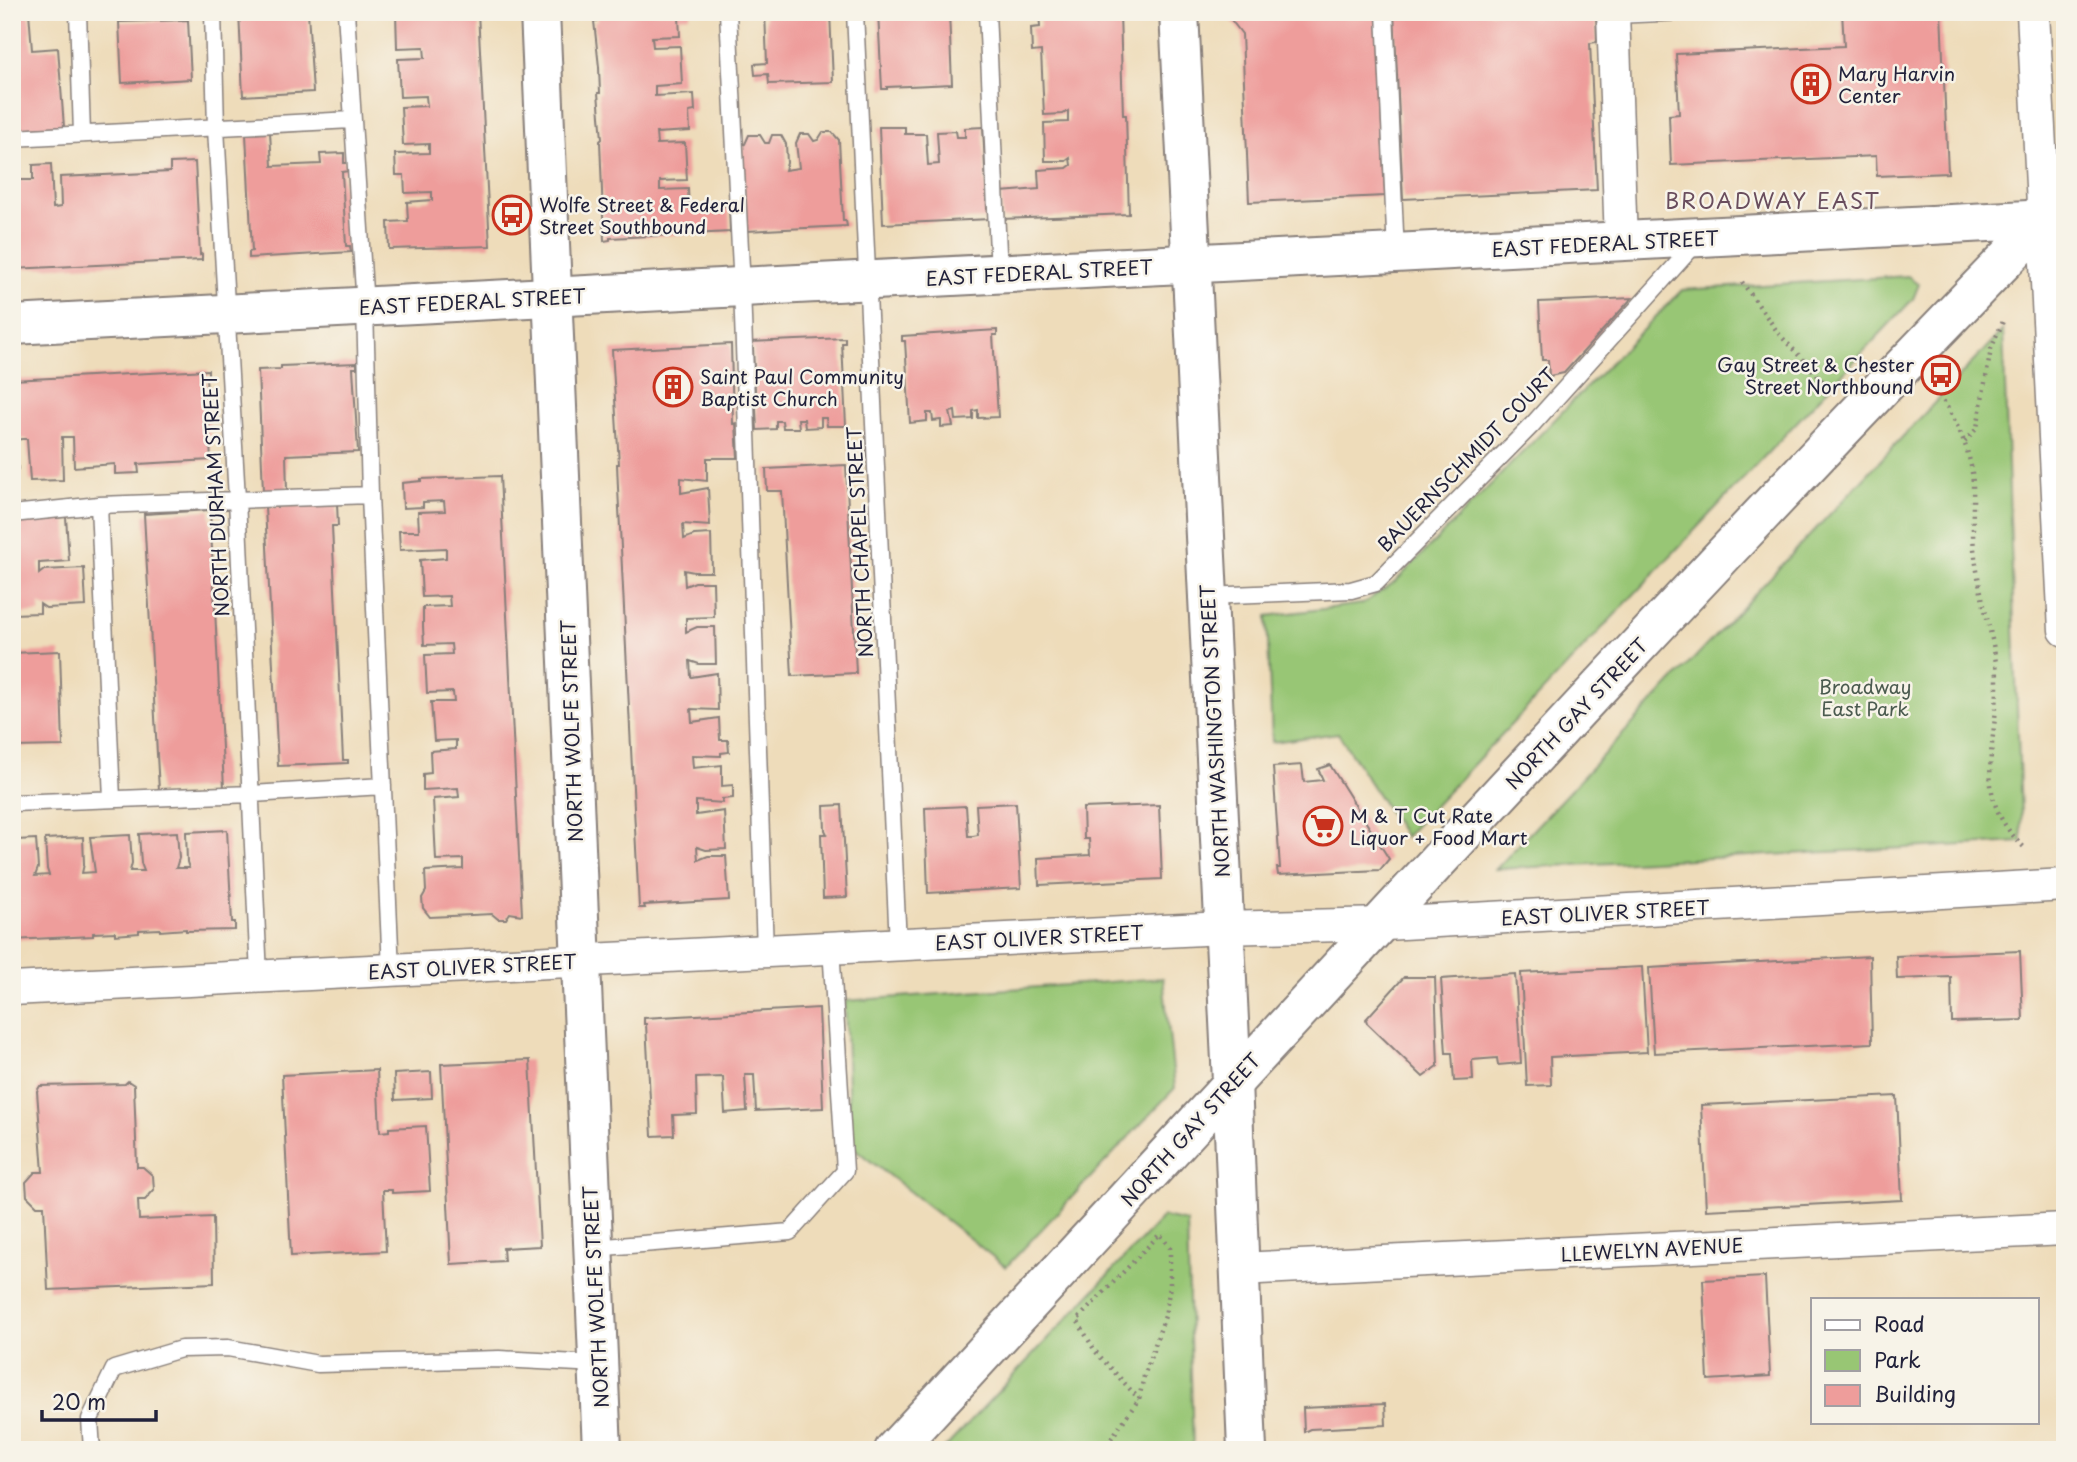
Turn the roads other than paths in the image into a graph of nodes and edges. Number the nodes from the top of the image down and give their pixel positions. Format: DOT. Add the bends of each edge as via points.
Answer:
graph roads {
  1 [pos="78,12"];
  2 [pos="213,12"];
  3 [pos="346,12"];
  4 [pos="540,12"];
  5 [pos="728,12"];
  6 [pos="855,12"];
  7 [pos="987,12"];
  8 [pos="1179,12"];
  9 [pos="1385,12"];
  10 [pos="1685,12"];
  11 [pos="2033,12"];
  12 [pos="1613,14"];
  13 [pos="352,120"];
  14 [pos="216,128"];
  15 [pos="82,134"];
  16 [pos="12,138"];
  17 [pos="2058,212"];
  18 [pos="1700,238"];
  19 [pos="1621,243"];
  20 [pos="1396,254"];
  21 [pos="1191,264"];
  22 [pos="999,274"];
  23 [pos="867,281"];
  24 [pos="742,288"];
  25 [pos="554,297"];
  26 [pos="365,307"];
  27 [pos="226,314"];
  28 [pos="12,325"];
  29 [pos="2060,412"];
  30 [pos="370,495"];
  31 [pos="237,499"];
  32 [pos="99,505"];
  33 [pos="12,514"];
  34 [pos="1207,596"];
  35 [pos="2065,630"];
  36 [pos="383,786"];
  37 [pos="252,794"];
  38 [pos="113,799"];
  39 [pos="12,803"];
  40 [pos="2065,885"];
  41 [pos="1378,925"];
  42 [pos="1223,928"];
  43 [pos="898,944"];
  44 [pos="831,947"];
  45 [pos="765,951"];
  46 [pos="580,960"];
  47 [pos="391,970"];
  48 [pos="259,976"];
  49 [pos="12,989"];
  50 [pos="1233,1081"];
  51 [pos="2065,1229"];
  52 [pos="593,1248"];
  53 [pos="1239,1269"];
  54 [pos="598,1364"];
  55 [pos="92,1450"];
  56 [pos="602,1450"];
  57 [pos="894,1450"];
  58 [pos="1247,1450"];
  1 -- 15 [label="lane"];
  2 -- 14 [label="lane, NORTH DURHAM STREET"];
  3 -- 13 [label="lane"];
  4 -- 25 [label="main road, NORTH WOLFE STREET"];
  5 -- 24 [label="lane"];
  6 -- 23 [label="lane, NORTH CHAPEL STREET"];
  7 -- 22 [label="lane"];
  8 -- 21 [label="main road, NORTH WASHINGTON STREET"];
  9 -- 20 [label="lane"];
  10 -- 12 [label="lane"];
  11 -- 17 [label="street"];
  12 -- 19 [label="street"];
  13 -- 14 [label="lane"];
  13 -- 26 [label="lane"];
  14 -- 15 [label="lane"];
  14 -- 27 [label="lane, NORTH DURHAM STREET"];
  15 -- 16 [label="lane"];
  17 -- 18 [label="main road, EAST FEDERAL STREET"];
  17 -- 29 [label="street"];
  17 -- 41 [label="main road, NORTH GAY STREET" via="1907,361"];
  18 -- 19 [label="main road, EAST FEDERAL STREET"];
  18 -- 34 [label="lane, BAUERNSCHMIDT COURT" via="1532,425 1376,583 1351,590"];
  19 -- 20 [label="main road, EAST FEDERAL STREET"];
  20 -- 21 [label="main road, EAST FEDERAL STREET"];
  21 -- 22 [label="main road, EAST FEDERAL STREET"];
  21 -- 34 [label="main road, NORTH WASHINGTON STREET"];
  22 -- 23 [label="main road, EAST FEDERAL STREET"];
  23 -- 24 [label="main road, EAST FEDERAL STREET"];
  23 -- 43 [label="lane, NORTH CHAPEL STREET"];
  24 -- 25 [label="main road, EAST FEDERAL STREET"];
  24 -- 45 [label="lane"];
  25 -- 26 [label="main road, EAST FEDERAL STREET"];
  25 -- 46 [label="main road, NORTH WOLFE STREET"];
  26 -- 27 [label="main road, EAST FEDERAL STREET"];
  26 -- 30 [label="lane"];
  27 -- 28 [label="main road, EAST FEDERAL STREET"];
  27 -- 31 [label="lane, NORTH DURHAM STREET"];
  29 -- 35 [label="street"];
  30 -- 31 [label="lane"];
  30 -- 36 [label="lane"];
  31 -- 32 [label="lane"];
  31 -- 37 [label="lane, NORTH DURHAM STREET"];
  32 -- 33 [label="lane"];
  32 -- 38 [label="lane"];
  34 -- 42 [label="main road, NORTH WASHINGTON STREET"];
  36 -- 37 [label="lane"];
  36 -- 47 [label="lane"];
  37 -- 38 [label="lane"];
  37 -- 48 [label="lane, NORTH DURHAM STREET"];
  38 -- 39 [label="lane"];
  40 -- 41 [label="street, EAST OLIVER STREET"];
  41 -- 42 [label="street, EAST OLIVER STREET"];
  41 -- 50 [label="main road, NORTH GAY STREET"];
  42 -- 43 [label="street, EAST OLIVER STREET"];
  42 -- 50 [label="main road, NORTH WASHINGTON STREET"];
  43 -- 44 [label="street, EAST OLIVER STREET"];
  44 -- 45 [label="street, EAST OLIVER STREET"];
  44 -- 52 [label="lane" via="845,1171 790,1233"];
  45 -- 46 [label="street, EAST OLIVER STREET"];
  46 -- 47 [label="street, EAST OLIVER STREET"];
  46 -- 52 [label="main road, NORTH WOLFE STREET"];
  47 -- 48 [label="street, EAST OLIVER STREET"];
  48 -- 49 [label="street, EAST OLIVER STREET"];
  50 -- 53 [label="main road, NORTH WASHINGTON STREET"];
  50 -- 57 [label="main road, NORTH GAY STREET"];
  51 -- 53 [label="street, LLEWELYN AVENUE"];
  52 -- 54 [label="main road, NORTH WOLFE STREET"];
  53 -- 58 [label="main road, NORTH WASHINGTON STREET"];
  54 -- 55 [label="lane" via="499,1359 318,1364 228,1348 181,1349 114,1369 90,1419"];
  54 -- 56 [label="main road, NORTH WOLFE STREET"];
}
